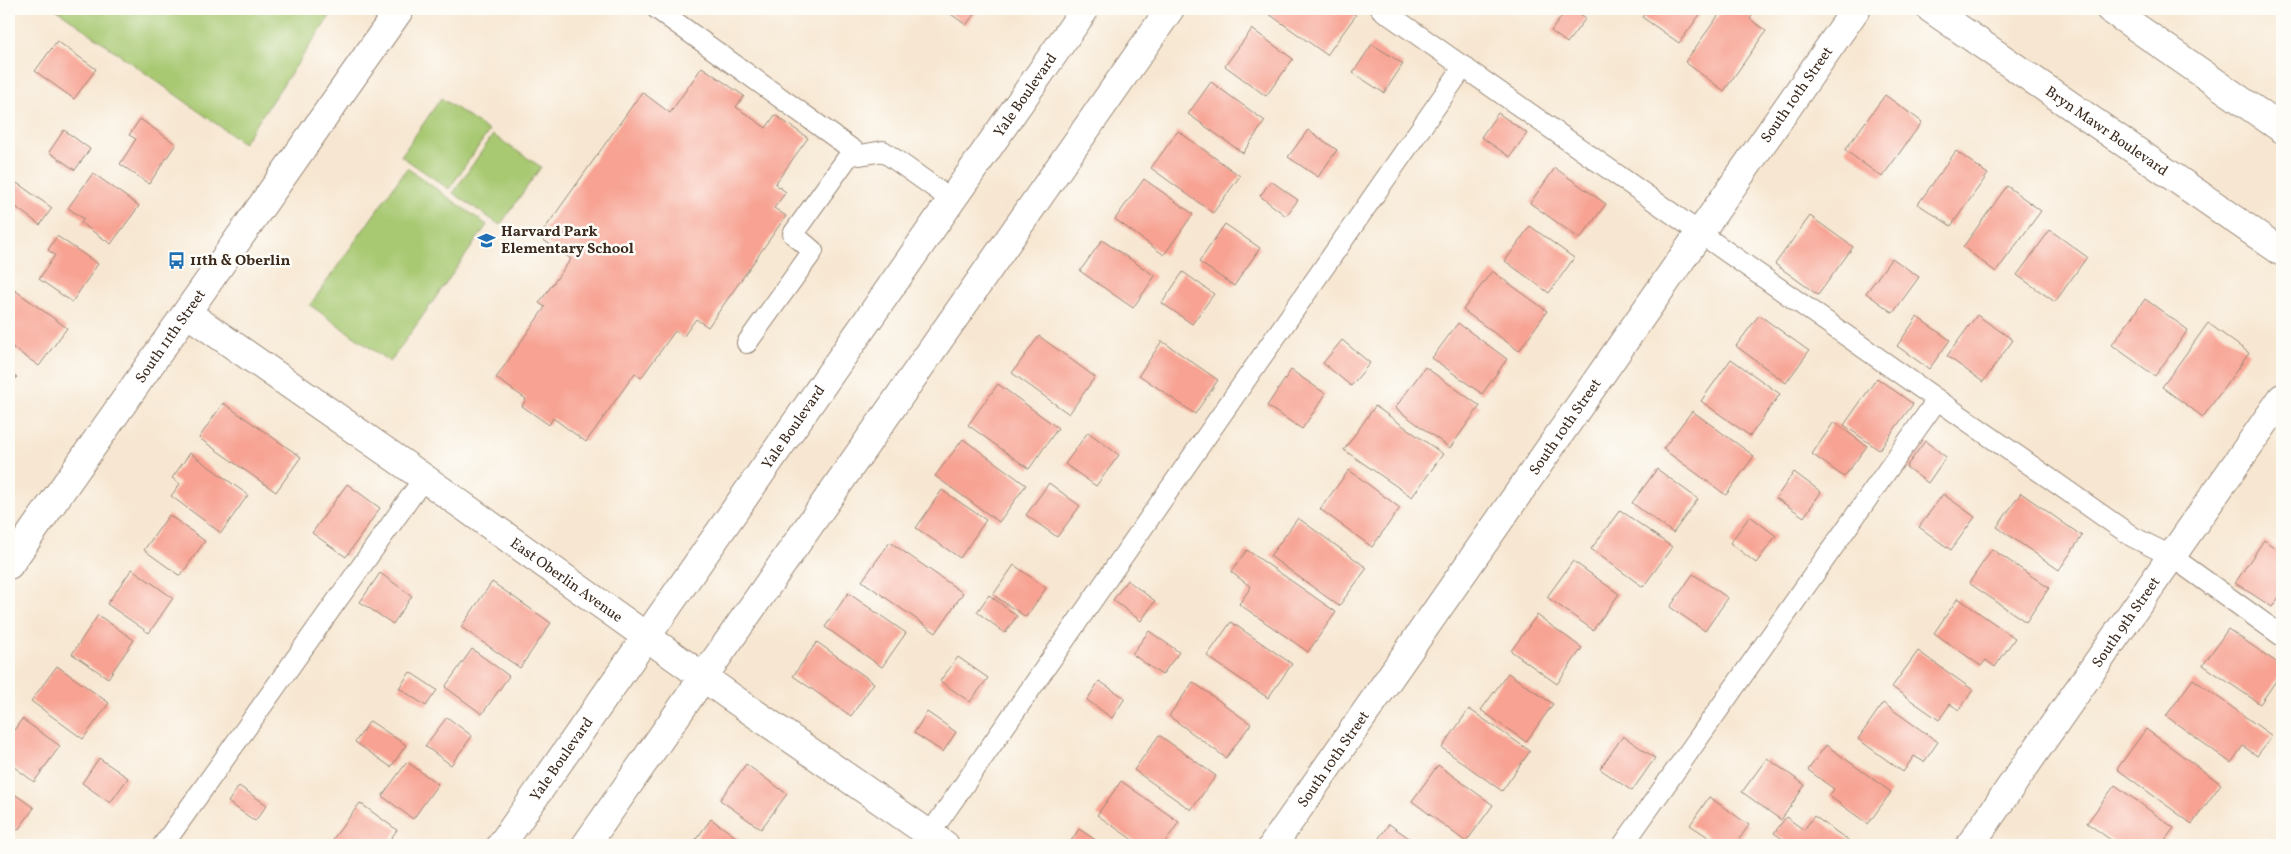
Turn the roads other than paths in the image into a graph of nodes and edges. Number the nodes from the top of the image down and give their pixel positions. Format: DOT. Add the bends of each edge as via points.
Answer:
graph roads {
  1 [pos="400,9"];
  2 [pos="657,9"];
  3 [pos="1085,9"];
  4 [pos="1170,9"];
  5 [pos="1381,9"];
  6 [pos="1856,9"];
  7 [pos="1931,9"];
  8 [pos="2110,9"];
  9 [pos="1464,66"];
  10 [pos="2282,129"];
  11 [pos="853,150"];
  12 [pos="952,200"];
  13 [pos="1700,234"];
  14 [pos="2282,252"];
  15 [pos="187,313"];
  16 [pos="748,344"];
  17 [pos="2282,398"];
  18 [pos="1937,400"];
  19 [pos="424,478"];
  20 [pos="2171,556"];
  21 [pos="9,565"];
  22 [pos="647,636"];
  23 [pos="2282,636"];
  24 [pos="702,676"];
  25 [pos="932,842"];
  26 [pos="164,845"];
  27 [pos="501,845"];
  28 [pos="586,845"];
  29 [pos="1272,845"];
  30 [pos="1624,845"];
  31 [pos="1970,845"];
  1 -- 15 [label="street, South 11th Street"];
  2 -- 11 [label="lane"];
  3 -- 12 [label="street, Yale Boulevard"];
  4 -- 24 [label="street"];
  5 -- 9 [label="lane"];
  6 -- 13 [label="street, South 10th Street"];
  7 -- 14 [label="street, Bryn Mawr Boulevard"];
  8 -- 10 [label="street"];
  9 -- 13 [label="lane"];
  9 -- 25 [label="lane"];
  11 -- 12 [label="lane" via="860,155 882,151"];
  11 -- 16 [label="lane" via="793,234 813,252"];
  12 -- 22 [label="street, Yale Boulevard"];
  13 -- 18 [label="lane"];
  13 -- 29 [label="street, South 10th Street"];
  15 -- 19 [label="street, East Oberlin Avenue"];
  15 -- 21 [label="street, South 11th Street"];
  17 -- 20 [label="street, South 9th Street"];
  18 -- 20 [label="lane" via="2133,536"];
  18 -- 30 [label="lane"];
  19 -- 22 [label="street, East Oberlin Avenue"];
  19 -- 26 [label="lane"];
  20 -- 23 [label="lane"];
  20 -- 31 [label="street, South 9th Street"];
  22 -- 24 [label="street, East Oberlin Avenue"];
  22 -- 27 [label="street, Yale Boulevard"];
  24 -- 25 [label="street, East Oberlin Avenue"];
  24 -- 28 [label="street"];
}
